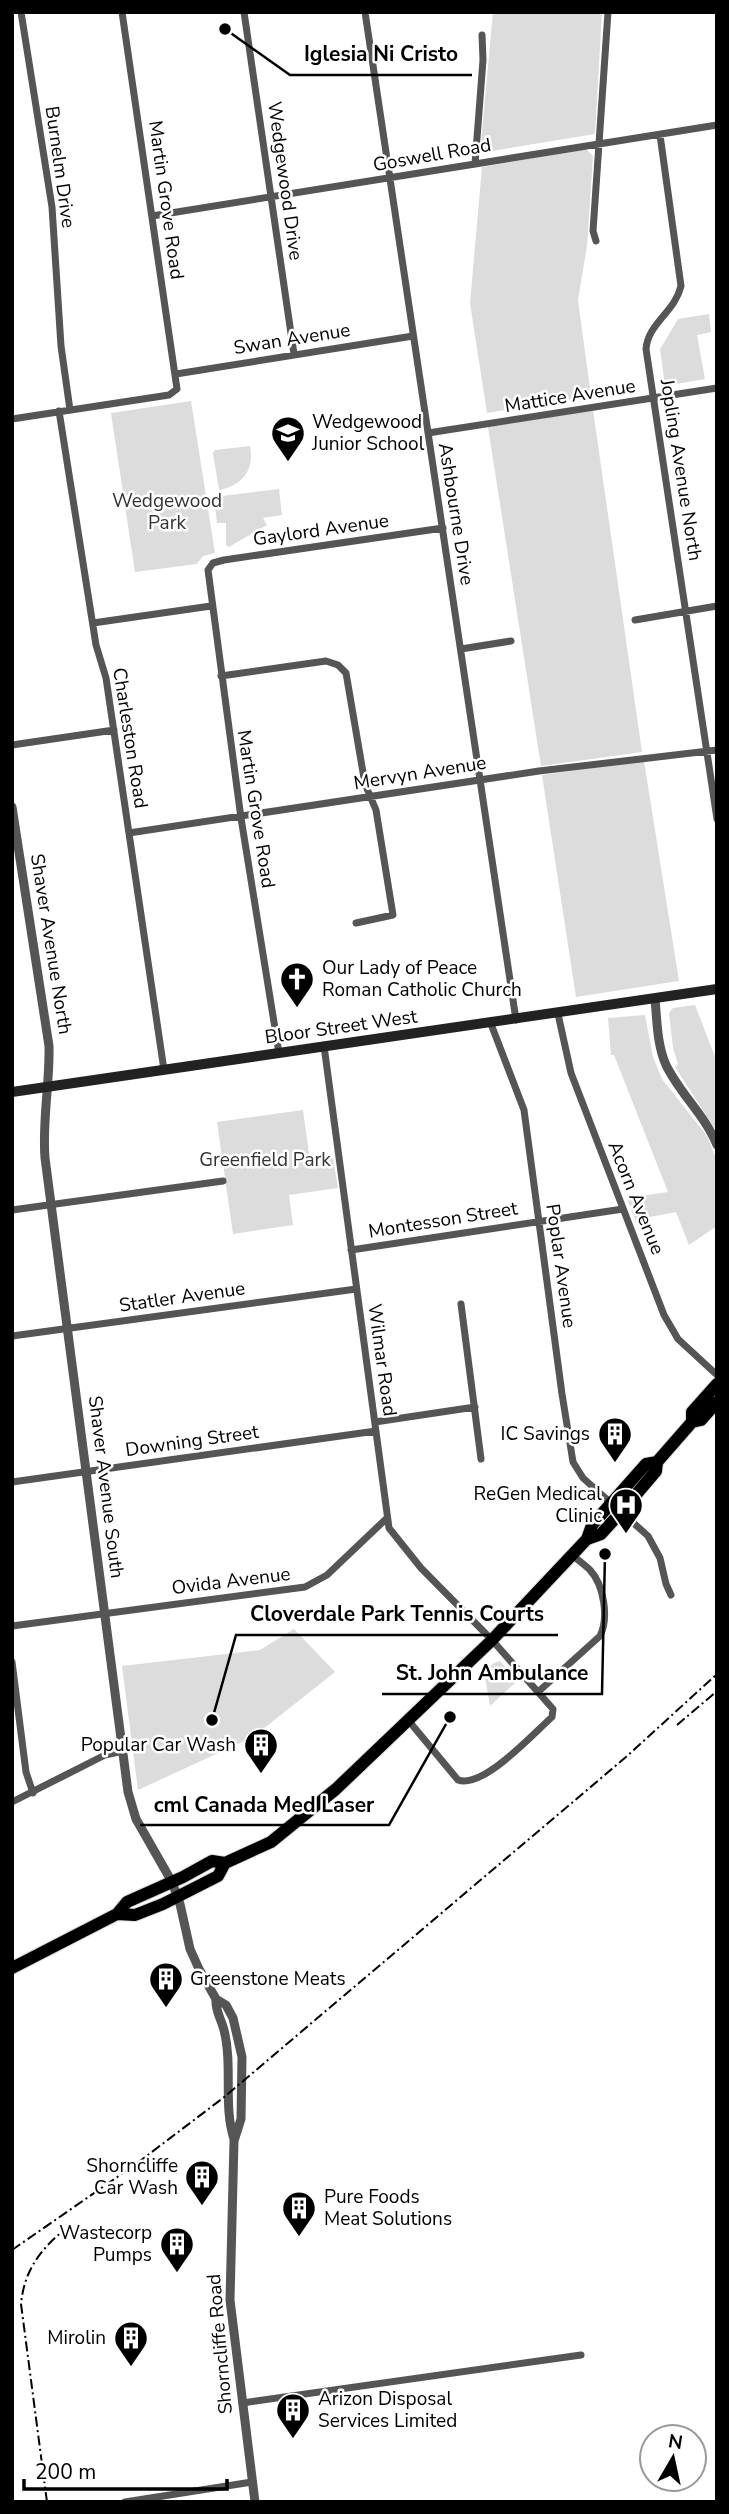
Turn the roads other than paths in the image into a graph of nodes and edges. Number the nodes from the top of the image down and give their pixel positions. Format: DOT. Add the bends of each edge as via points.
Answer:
graph roads {
  1 [pos="21,12"];
  2 [pos="122,12"];
  3 [pos="244,12"];
  4 [pos="365,12"];
  5 [pos="608,12"];
  6 [pos="482,34"];
  7 [pos="717,125"];
  8 [pos="660,135"];
  9 [pos="599,143"];
  10 [pos="475,164"];
  11 [pos="389,179"];
  12 [pos="271,196"];
  13 [pos="152,216"];
  14 [pos="596,241"];
  15 [pos="413,336"];
  16 [pos="294,354"];
  17 [pos="176,374"];
  18 [pos="717,388"];
  19 [pos="653,399"];
  20 [pos="70,410"];
  21 [pos="59,411"];
  22 [pos="12,419"];
  23 [pos="428,432"];
  24 [pos="443,528"];
  25 [pos="208,570"];
  26 [pos="211,606"];
  27 [pos="717,606"];
  28 [pos="687,611"];
  29 [pos="635,620"];
  30 [pos="93,623"];
  31 [pos="512,641"];
  32 [pos="461,649"];
  33 [pos="221,676"];
  34 [pos="114,730"];
  35 [pos="12,745"];
  36 [pos="717,750"];
  37 [pos="706,751"];
  38 [pos="480,780"];
  39 [pos="372,797"];
  40 [pos="12,807"];
  41 [pos="241,818"];
  42 [pos="717,819"];
  43 [pos="129,833"];
  44 [pos="356,923"];
  45 [pos="717,989"];
  46 [pos="655,999"];
  47 [pos="558,1014"];
  48 [pos="516,1020"];
  49 [pos="492,1024"];
  50 [pos="324,1046"];
  51 [pos="279,1053"];
  52 [pos="164,1070"];
  53 [pos="47,1087"];
  54 [pos="12,1092"];
  55 [pos="717,1145"];
  56 [pos="223,1181"];
  57 [pos="51,1205"];
  58 [pos="623,1209"];
  59 [pos="12,1210"];
  60 [pos="538,1222"];
  61 [pos="351,1250"];
  62 [pos="356,1289"];
  63 [pos="461,1304"];
  64 [pos="67,1329"];
  65 [pos="12,1336"];
  66 [pos="717,1375"];
  67 [pos="717,1384"];
  68 [pos="717,1402"];
  69 [pos="475,1407"];
  70 [pos="375,1422"];
  71 [pos="692,1422"];
  72 [pos="376,1431"];
  73 [pos="481,1459"];
  74 [pos="87,1472"];
  75 [pos="12,1482"];
  76 [pos="617,1507"];
  77 [pos="387,1518"];
  78 [pos="572,1555"];
  79 [pos="671,1595"];
  80 [pos="104,1612"];
  81 [pos="12,1626"];
  82 [pos="492,1640"];
  83 [pos="12,1662"];
  84 [pos="537,1692"];
  85 [pos="408,1720"];
  86 [pos="123,1751"];
  87 [pos="33,1793"];
  88 [pos="12,1802"];
  89 [pos="225,1863"];
  90 [pos="172,1882"];
  91 [pos="178,1897"];
  92 [pos="117,1914"];
  93 [pos="12,1968"];
  94 [pos="581,2355"];
  95 [pos="242,2403"];
  96 [pos="252,2482"];
  97 [pos="125,2502"];
  98 [pos="255,2502"];
  1 -- 20 [label="street, Burnelm Drive" via="51,207"];
  2 -- 13 [label="street, Martin Grove Road"];
  3 -- 12 [label="street, Wedgewood Drive"];
  4 -- 11 [label="street, Ashbourne Drive"];
  5 -- 9 [label="street"];
  6 -- 10 [label="street"];
  7 -- 8 [label="street, Goswell Road"];
  8 -- 9 [label="street, Goswell Road"];
  8 -- 19 [label="street, Jopling Avenue North" via="681,286 647,343"];
  9 -- 10 [label="street, Goswell Road"];
  9 -- 14 [label="street"];
  10 -- 11 [label="street, Goswell Road"];
  11 -- 12 [label="street, Goswell Road"];
  11 -- 15 [label="street, Ashbourne Drive"];
  12 -- 13 [label="street, Goswell Road"];
  12 -- 16 [label="street, Wedgewood Drive"];
  13 -- 17 [label="street, Martin Grove Road"];
  15 -- 16 [label="street, Swan Avenue"];
  15 -- 23 [label="street, Ashbourne Drive"];
  16 -- 17 [label="street, Swan Avenue"];
  17 -- 20 [label="street, Martin Grove Road" via="175,392 169,395"];
  18 -- 19 [label="street, Mattice Avenue"];
  19 -- 23 [label="street, Mattice Avenue"];
  19 -- 28 [label="street, Jopling Avenue North"];
  20 -- 21 [label="street"];
  21 -- 22 [label="street"];
  21 -- 30 [label="street, Charleston Road"];
  23 -- 24 [label="street, Ashbourne Drive"];
  24 -- 25 [label="street, Gaylord Avenue" via="224,560"];
  24 -- 32 [label="street, Ashbourne Drive"];
  25 -- 26 [label="street, Martin Grove Road"];
  26 -- 30 [label="street"];
  26 -- 33 [label="street, Martin Grove Road"];
  27 -- 28 [label="street"];
  28 -- 29 [label="street"];
  28 -- 37 [label="street, Jopling Avenue North"];
  30 -- 34 [label="street, Charleston Road"];
  31 -- 32 [label="street"];
  32 -- 38 [label="street, Ashbourne Drive"];
  33 -- 39 [label="street" via="320,661 338,665 346,673 365,784"];
  33 -- 41 [label="street, Martin Grove Road"];
  34 -- 35 [label="street"];
  34 -- 43 [label="street, Charleston Road"];
  36 -- 37 [label="street, Mervyn Avenue"];
  37 -- 38 [label="street, Mervyn Avenue"];
  37 -- 42 [label="street, Jopling Avenue North"];
  38 -- 39 [label="street, Mervyn Avenue"];
  38 -- 48 [label="street, Ashbourne Drive"];
  39 -- 41 [label="street, Mervyn Avenue"];
  39 -- 44 [label="street" via="393,915"];
  40 -- 53 [label="street, Shaver Avenue North" via="47,1031"];
  41 -- 43 [label="street, Mervyn Avenue"];
  41 -- 51 [label="street, Martin Grove Road"];
  43 -- 52 [label="street, Charleston Road"];
  45 -- 46 [label="main road, Bloor Street West"];
  46 -- 47 [label="main road, Bloor Street West"];
  46 -- 55 [label="street" via="667,1065"];
  47 -- 48 [label="main road, Bloor Street West"];
  47 -- 58 [label="street, Acorn Avenue" via="571,1073"];
  48 -- 49 [label="main road, Bloor Street West"];
  49 -- 50 [label="main road, Bloor Street West"];
  49 -- 60 [label="street, Poplar Avenue" via="524,1110"];
  50 -- 51 [label="main road, Bloor Street West"];
  50 -- 61 [label="street, Wilmar Road"];
  51 -- 52 [label="main road, Bloor Street West"];
  52 -- 53 [label="main road, Bloor Street West"];
  53 -- 54 [label="main road, Bloor Street West"];
  53 -- 57 [label="street, Shaver Avenue South" via="43,1140"];
  56 -- 57 [label="street"];
  57 -- 59 [label="street"];
  57 -- 64 [label="street, Shaver Avenue South"];
  58 -- 60 [label="street, Montesson Street"];
  58 -- 66 [label="street, Acorn Avenue" via="672,1332"];
  60 -- 61 [label="street, Montesson Street"];
  60 -- 76 [label="street, Poplar Avenue" via="573,1462 583,1478"];
  61 -- 62 [label="street, Wilmar Road"];
  62 -- 64 [label="street, Statler Avenue"];
  62 -- 70 [label="street, Wilmar Road"];
  63 -- 69 [label="street"];
  64 -- 65 [label="street, Statler Avenue"];
  64 -- 74 [label="street, Shaver Avenue South"];
  67 -- 71 [label="main road" via="692,1412"];
  68 -- 71 [label="main road" via="701,1420"];
  69 -- 70 [label="street"];
  69 -- 73 [label="street"];
  70 -- 72 [label="street, Wilmar Road"];
  71 -- 76 [label="main road" via="657,1462 646,1464"];
  72 -- 74 [label="street, Downing Street"];
  72 -- 77 [label="street, Wilmar Road"];
  74 -- 75 [label="street, Downing Street"];
  74 -- 80 [label="street, Shaver Avenue South"];
  76 -- 78 [label="main road" via="592,1525 587,1539"];
  76 -- 79 [label="street, Poplar Avenue" via="652,1542"];
  77 -- 80 [label="street, Ovida Avenue" via="327,1575 305,1587"];
  77 -- 82 [label="street, Wilmar Road" via="392,1534 421,1568"];
  78 -- 82 [label="main road"];
  78 -- 84 [label="street" via="596,1579 604,1629"];
  80 -- 81 [label="street, Ovida Avenue"];
  80 -- 86 [label="street, Shaver Avenue South"];
  82 -- 84 [label="street, Wilmar Road"];
  82 -- 85 [label="main road"];
  83 -- 87 [label="street" via="26,1772"];
  84 -- 85 [label="street, Wilmar Road" via="553,1709 552,1717 494,1769 470,1781 458,1780"];
  85 -- 89 [label="main road" via="336,1789 271,1842"];
  86 -- 87 [label="street" via="105,1755"];
  86 -- 90 [label="street, Shaver Avenue South" via="136,1819"];
  87 -- 88 [label="street"];
  89 -- 90 [label="main road" via="212,1861"];
  89 -- 91 [label="main road" via="218,1876"];
  90 -- 91 [label="street, Shorncliffe Road"];
  90 -- 92 [label="main road" via="127,1902"];
  91 -- 92 [label="main road" via="135,1915"];
  91 -- 95 [label="street, Shorncliffe Road" via="190,1949 216,1998 233,2018 242,2057 241,2119 234,2141 230,2301"];
  92 -- 93 [label="main road"];
  94 -- 95 [label="street"];
  95 -- 96 [label="street, Shorncliffe Road"];
  96 -- 97 [label="street"];
  96 -- 98 [label="street, Shorncliffe Road"];
}
